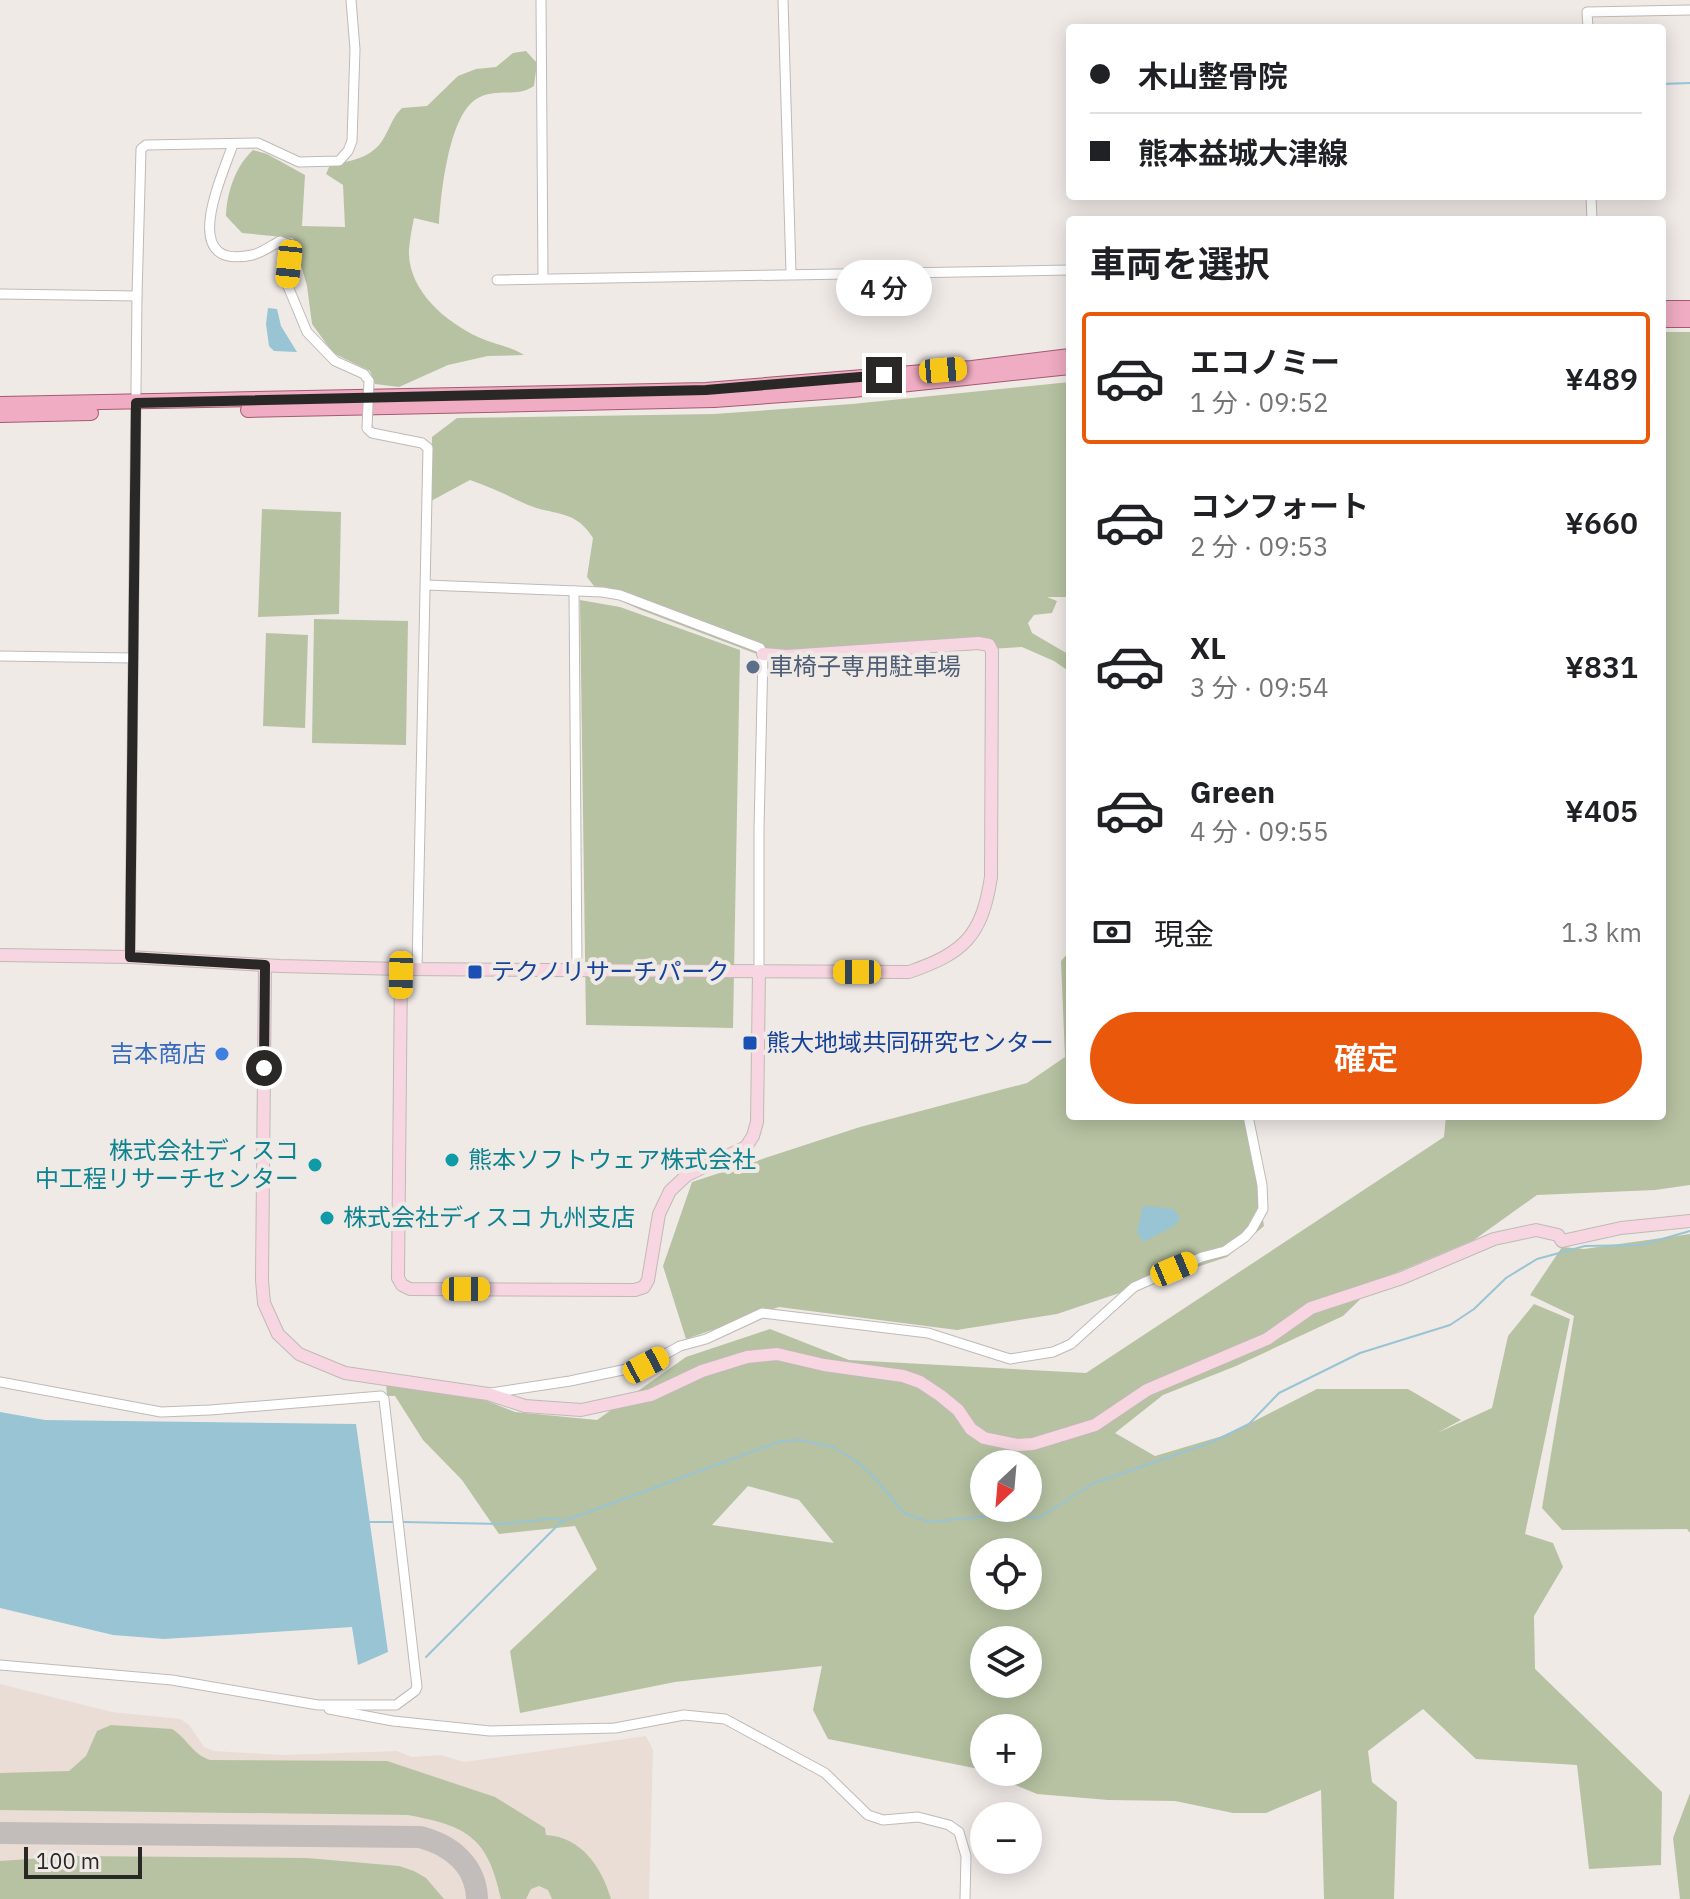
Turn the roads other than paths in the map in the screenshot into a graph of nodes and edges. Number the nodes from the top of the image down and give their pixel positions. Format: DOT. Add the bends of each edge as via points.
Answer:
graph roads {
  1 [pos="351,0"];
  2 [pos="541,0"];
  3 [pos="783,0"];
  4 [pos="1690,10"];
  5 [pos="1588,24"];
  6 [pos="233,144"];
  7 [pos="1066,270"];
  8 [pos="791,273"];
  9 [pos="543,277"];
  10 [pos="497,280"];
  11 [pos="0,294"];
  12 [pos="137,296"];
  13 [pos="1666,308"];
  14 [pos="1690,308"];
  15 [pos="1666,320"];
  16 [pos="1690,320"];
  17 [pos="1066,356"];
  18 [pos="1066,367"];
  19 [pos="0,404"];
  20 [pos="136,407"];
  21 [pos="0,415"];
  22 [pos="426,585"];
  23 [pos="574,591"];
  24 [pos="763,654"];
  25 [pos="0,656"];
  26 [pos="133,658"];
  27 [pos="0,955"];
  28 [pos="130,957"];
  29 [pos="265,965"];
  30 [pos="417,968"];
  31 [pos="401,969"];
  32 [pos="577,969"];
  33 [pos="759,971"];
  34 [pos="1249,1120"];
  35 [pos="1690,1221"];
  36 [pos="0,1382"];
  37 [pos="488,1394"];
  38 [pos="0,1665"];
  39 [pos="172,1680"];
  40 [pos="965,1899"];
  1 -- 6 [label="street" via="355,49 348,151 339,161 299,162 258,143"];
  2 -- 9 [label="street"];
  3 -- 8 [label="street"];
  4 -- 5 [label="street" via="1587,12"];
  6 -- 12 [label="street" via="141,149"];
  6 -- 22 [label="street, bridge" via="212,207 209,236 226,256 254,255 280,241 291,245 287,284 307,332 335,361 369,381 367,428 428,448"];
  7 -- 8 [label="street"];
  8 -- 9 [label="street"];
  9 -- 10 [label="street"];
  11 -- 12 [label="street"];
  12 -- 20 [label="street"];
  13 -- 14 [label="main road"];
  15 -- 16 [label="main road"];
  17 -- 20 [label="main road" via="706,390"];
  18 -- 20 [label="main road" via="714,400"];
  19 -- 20 [label="main road"];
  20 -- 21 [label="main road"];
  20 -- 26 [label="street"];
  22 -- 23 [label="street"];
  22 -- 30 [label="street"];
  23 -- 24 [label="street" via="620,595 760,648"];
  23 -- 32 [label="street"];
  24 -- 33 [label="street"];
  24 -- 33 [label="street" via="989,645 992,865 979,921 958,950 943,960 909,972"];
  25 -- 26 [label="street"];
  26 -- 28 [label="street"];
  27 -- 28 [label="street"];
  28 -- 29 [label="street"];
  29 -- 31 [label="street"];
  29 -- 37 [label="street" via="262,1280 269,1318 299,1354 327,1368"];
  30 -- 31 [label="street"];
  30 -- 32 [label="street"];
  31 -- 33 [label="street" via="398,1278 410,1289 644,1287 659,1214 670,1191 687,1175 746,1147 753,1136"];
  32 -- 33 [label="street"];
  34 -- 37 [label="street" via="1263,1209 1252,1229 1225,1251 1134,1287 1071,1344 1053,1352 1010,1359 928,1333 762,1313 646,1365"];
  35 -- 37 [label="street" via="1562,1241 1536,1230 1494,1239 1402,1278 1311,1308 1267,1339 1147,1390 1095,1425 1033,1444 984,1438 941,1396 903,1376 777,1354 747,1357 651,1395 581,1410 525,1406"];
  36 -- 39 [label="street" via="161,1412 349,1397 384,1399 415,1691 396,1705 318,1705"];
  38 -- 39 [label="street"];
  39 -- 40 [label="street" via="393,1721 490,1731 615,1728 684,1715 725,1719 825,1773 868,1815 883,1820 918,1817 959,1832 966,1856"];
}
